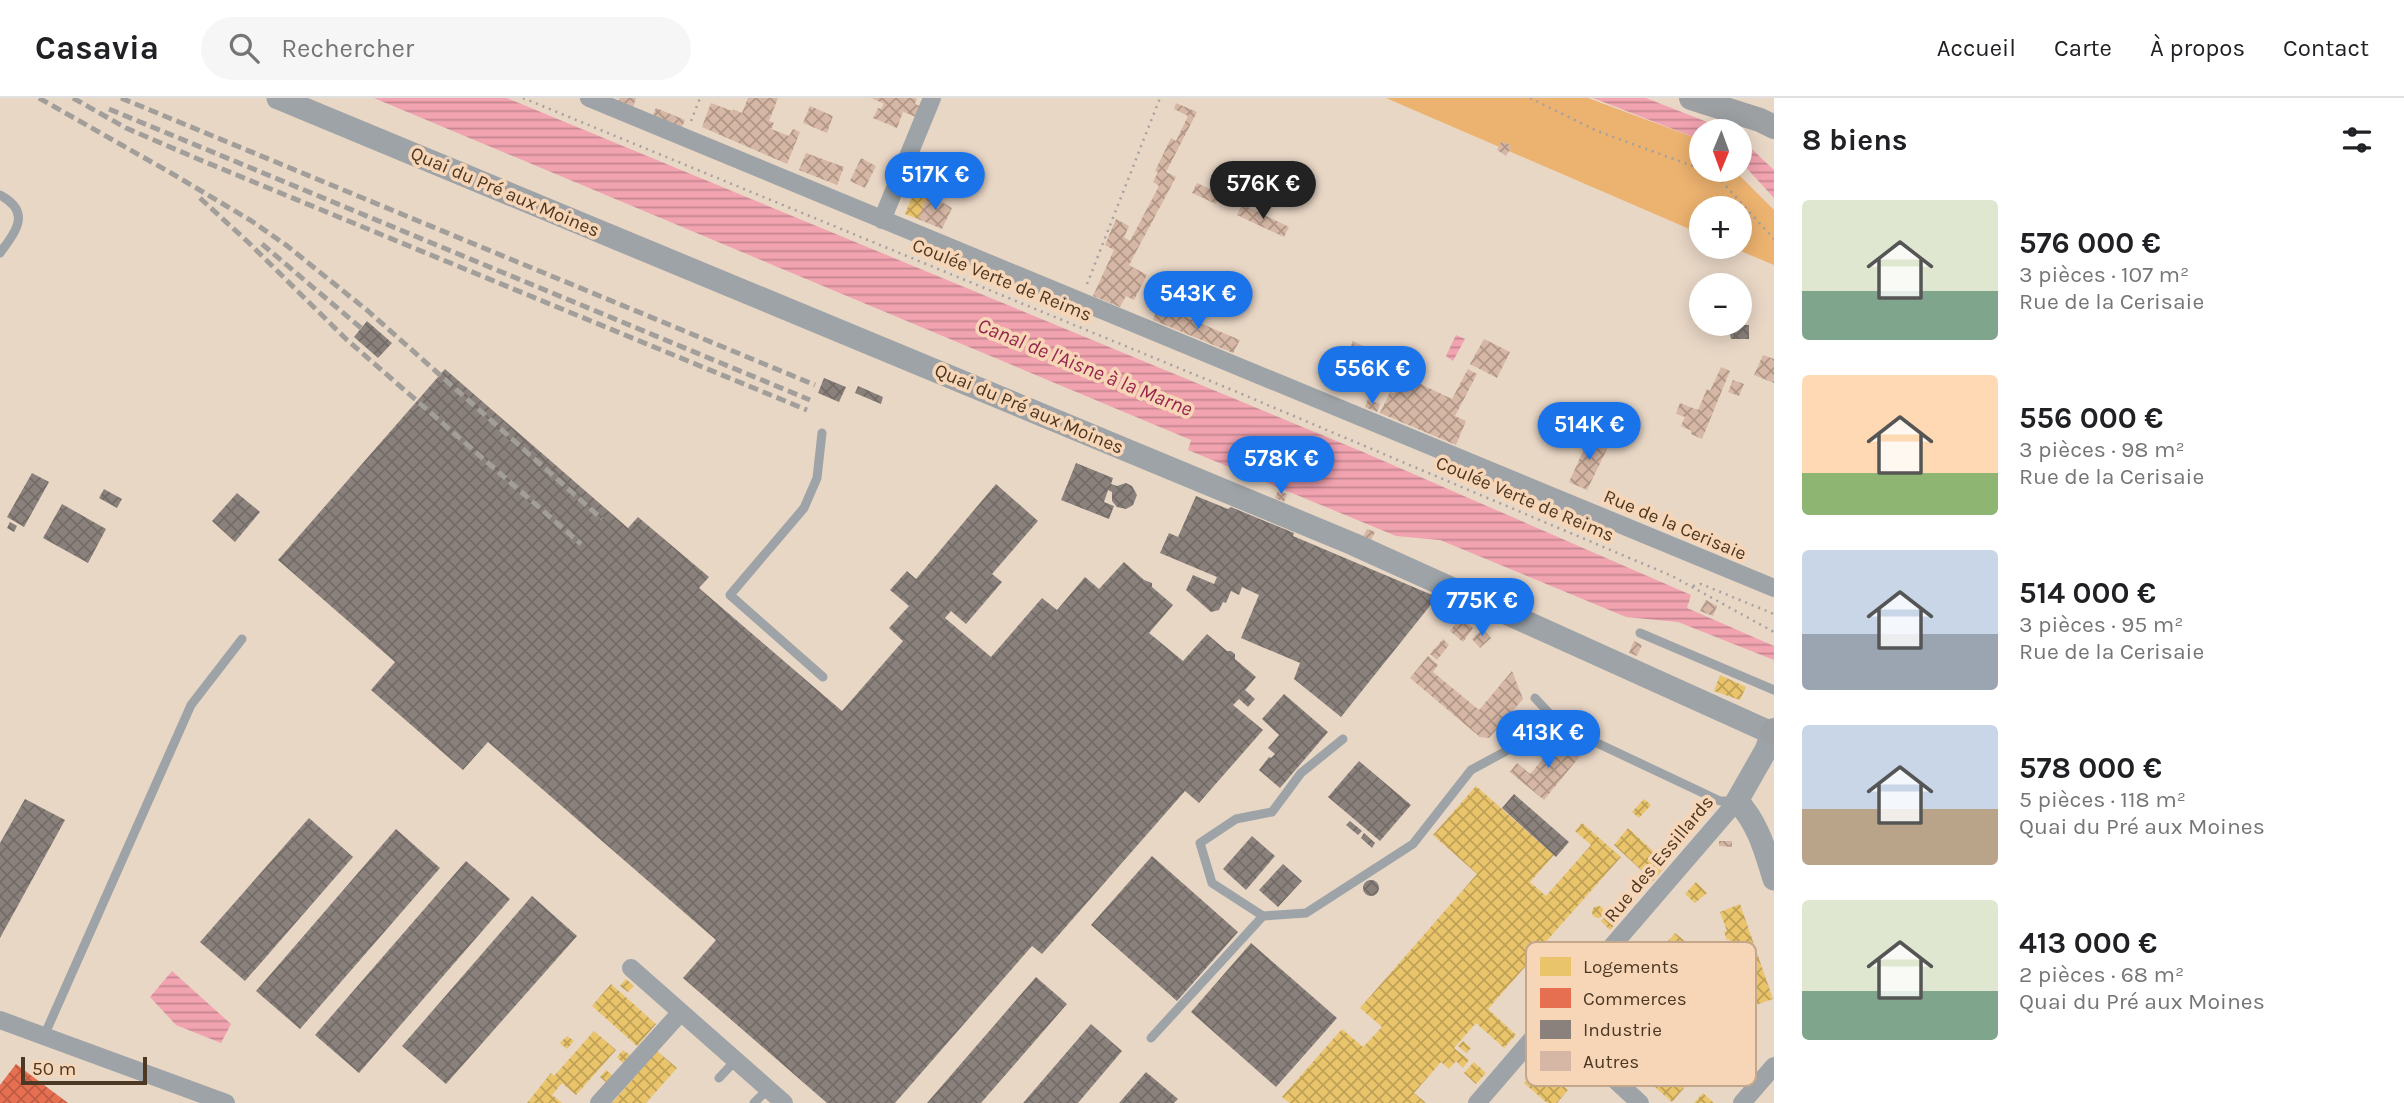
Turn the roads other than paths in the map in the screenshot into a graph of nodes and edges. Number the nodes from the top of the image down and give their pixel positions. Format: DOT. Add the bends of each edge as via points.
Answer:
graph roads {
  1 [pos="278,98"];
  2 [pos="589,98"];
  3 [pos="932,98"];
  4 [pos="1691,98"];
  5 [pos="1774,127"];
  6 [pos="0,195"];
  7 [pos="881,219"];
  8 [pos="0,253"];
  9 [pos="822,433"];
  10 [pos="1774,588"];
  11 [pos="1640,633"];
  12 [pos="242,639"];
  13 [pos="824,677"];
  14 [pos="1774,690"];
  15 [pos="1535,698"];
  16 [pos="1558,723"];
  17 [pos="1773,732"];
  18 [pos="1343,739"];
  19 [pos="1737,801"];
  20 [pos="1774,879"];
  21 [pos="1263,916"];
  22 [pos="1616,942"];
  23 [pos="631,968"];
  24 [pos="681,1013"];
  25 [pos="3,1026"];
  26 [pos="44,1036"];
  27 [pos="1151,1038"];
  28 [pos="1526,1047"];
  29 [pos="735,1061"];
  30 [pos="1774,1066"];
  31 [pos="719,1078"];
  32 [pos="1622,1086"];
  33 [pos="768,1089"];
  34 [pos="191,1098"];
  35 [pos="226,1103"];
  36 [pos="599,1103"];
  37 [pos="754,1103"];
  38 [pos="784,1103"];
  39 [pos="1477,1103"];
  40 [pos="1640,1103"];
  41 [pos="1742,1103"];
  1 -- 17 [label="street, Quai du Pré aux Moines" via="1353,544"];
  2 -- 7 [label="street, Rue de la Cerisaie"];
  3 -- 7 [label="street"];
  4 -- 5 [label="main road"];
  6 -- 8 [label="lane" via="12,202 19,222"];
  7 -- 10 [label="street, Rue de la Cerisaie"];
  9 -- 13 [label="lane" via="817,478 804,508 730,595"];
  11 -- 14 [label="lane"];
  12 -- 26 [label="lane" via="191,705"];
  15 -- 16 [label="lane"];
  16 -- 19 [label="lane" via="1720,801"];
  16 -- 21 [label="lane" via="1471,770 1413,844 1306,913"];
  17 -- 19 [label="street"];
  18 -- 21 [label="lane" via="1301,774 1272,812 1236,819 1200,843 1212,883"];
  19 -- 20 [label="street" via="1751,816"];
  19 -- 22 [label="street, Rue des Essillards"];
  21 -- 27 [label="lane"];
  23 -- 24 [label="street"];
  24 -- 29 [label="street"];
  24 -- 36 [label="street"];
  25 -- 26 [label="street"];
  26 -- 34 [label="street"];
  28 -- 39 [label="street, Rue des Essillards"];
  29 -- 31 [label="lane"];
  29 -- 33 [label="street"];
  30 -- 41 [label="street"];
  32 -- 40 [label="street"];
  33 -- 37 [label="lane"];
  33 -- 38 [label="street"];
  34 -- 35 [label="street"];
}
